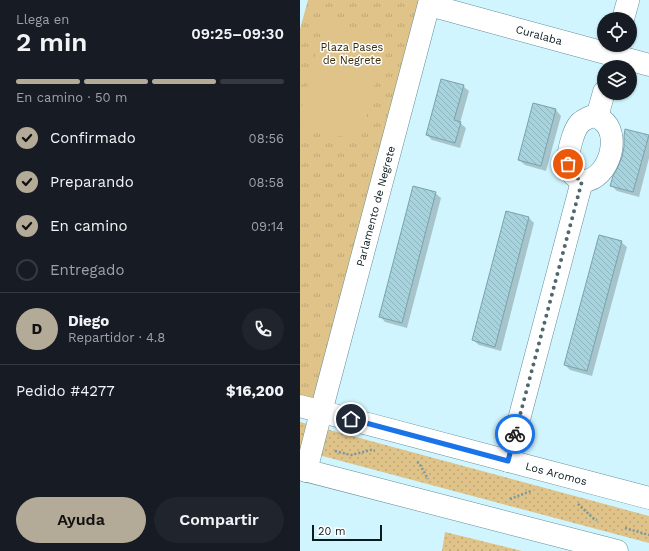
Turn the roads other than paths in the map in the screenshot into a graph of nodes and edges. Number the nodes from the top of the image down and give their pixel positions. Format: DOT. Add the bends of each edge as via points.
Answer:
graph roads {
  1 [pos="429,3"];
  2 [pos="613,56"];
  3 [pos="649,66"];
  4 [pos="602,100"];
  5 [pos="597,117"];
  6 [pos="582,181"];
  7 [pos="300,406"];
  8 [pos="322,412"];
  9 [pos="508,461"];
  10 [pos="303,470"];
  11 [pos="649,498"];
  12 [pos="617,551"];
  1 -- 2 [label="street, Curalaba"];
  1 -- 8 [label="street, Parlamento de Negrete"];
  2 -- 3 [label="street, Curalaba"];
  4 -- 5 [label="street"];
  5 -- 6 [label="street" via="609,128 612,136 609,155 602,171 589,180"];
  5 -- 6 [label="street" via="590,117 579,124 568,157 570,170"];
  6 -- 9 [label="street"];
  7 -- 8 [label="street, Los Aromos"];
  8 -- 9 [label="street, Los Aromos"];
  8 -- 10 [label="street, Parlamento de Negrete"];
  9 -- 11 [label="street, Los Aromos"];
  10 -- 12 [label="street"];
}
